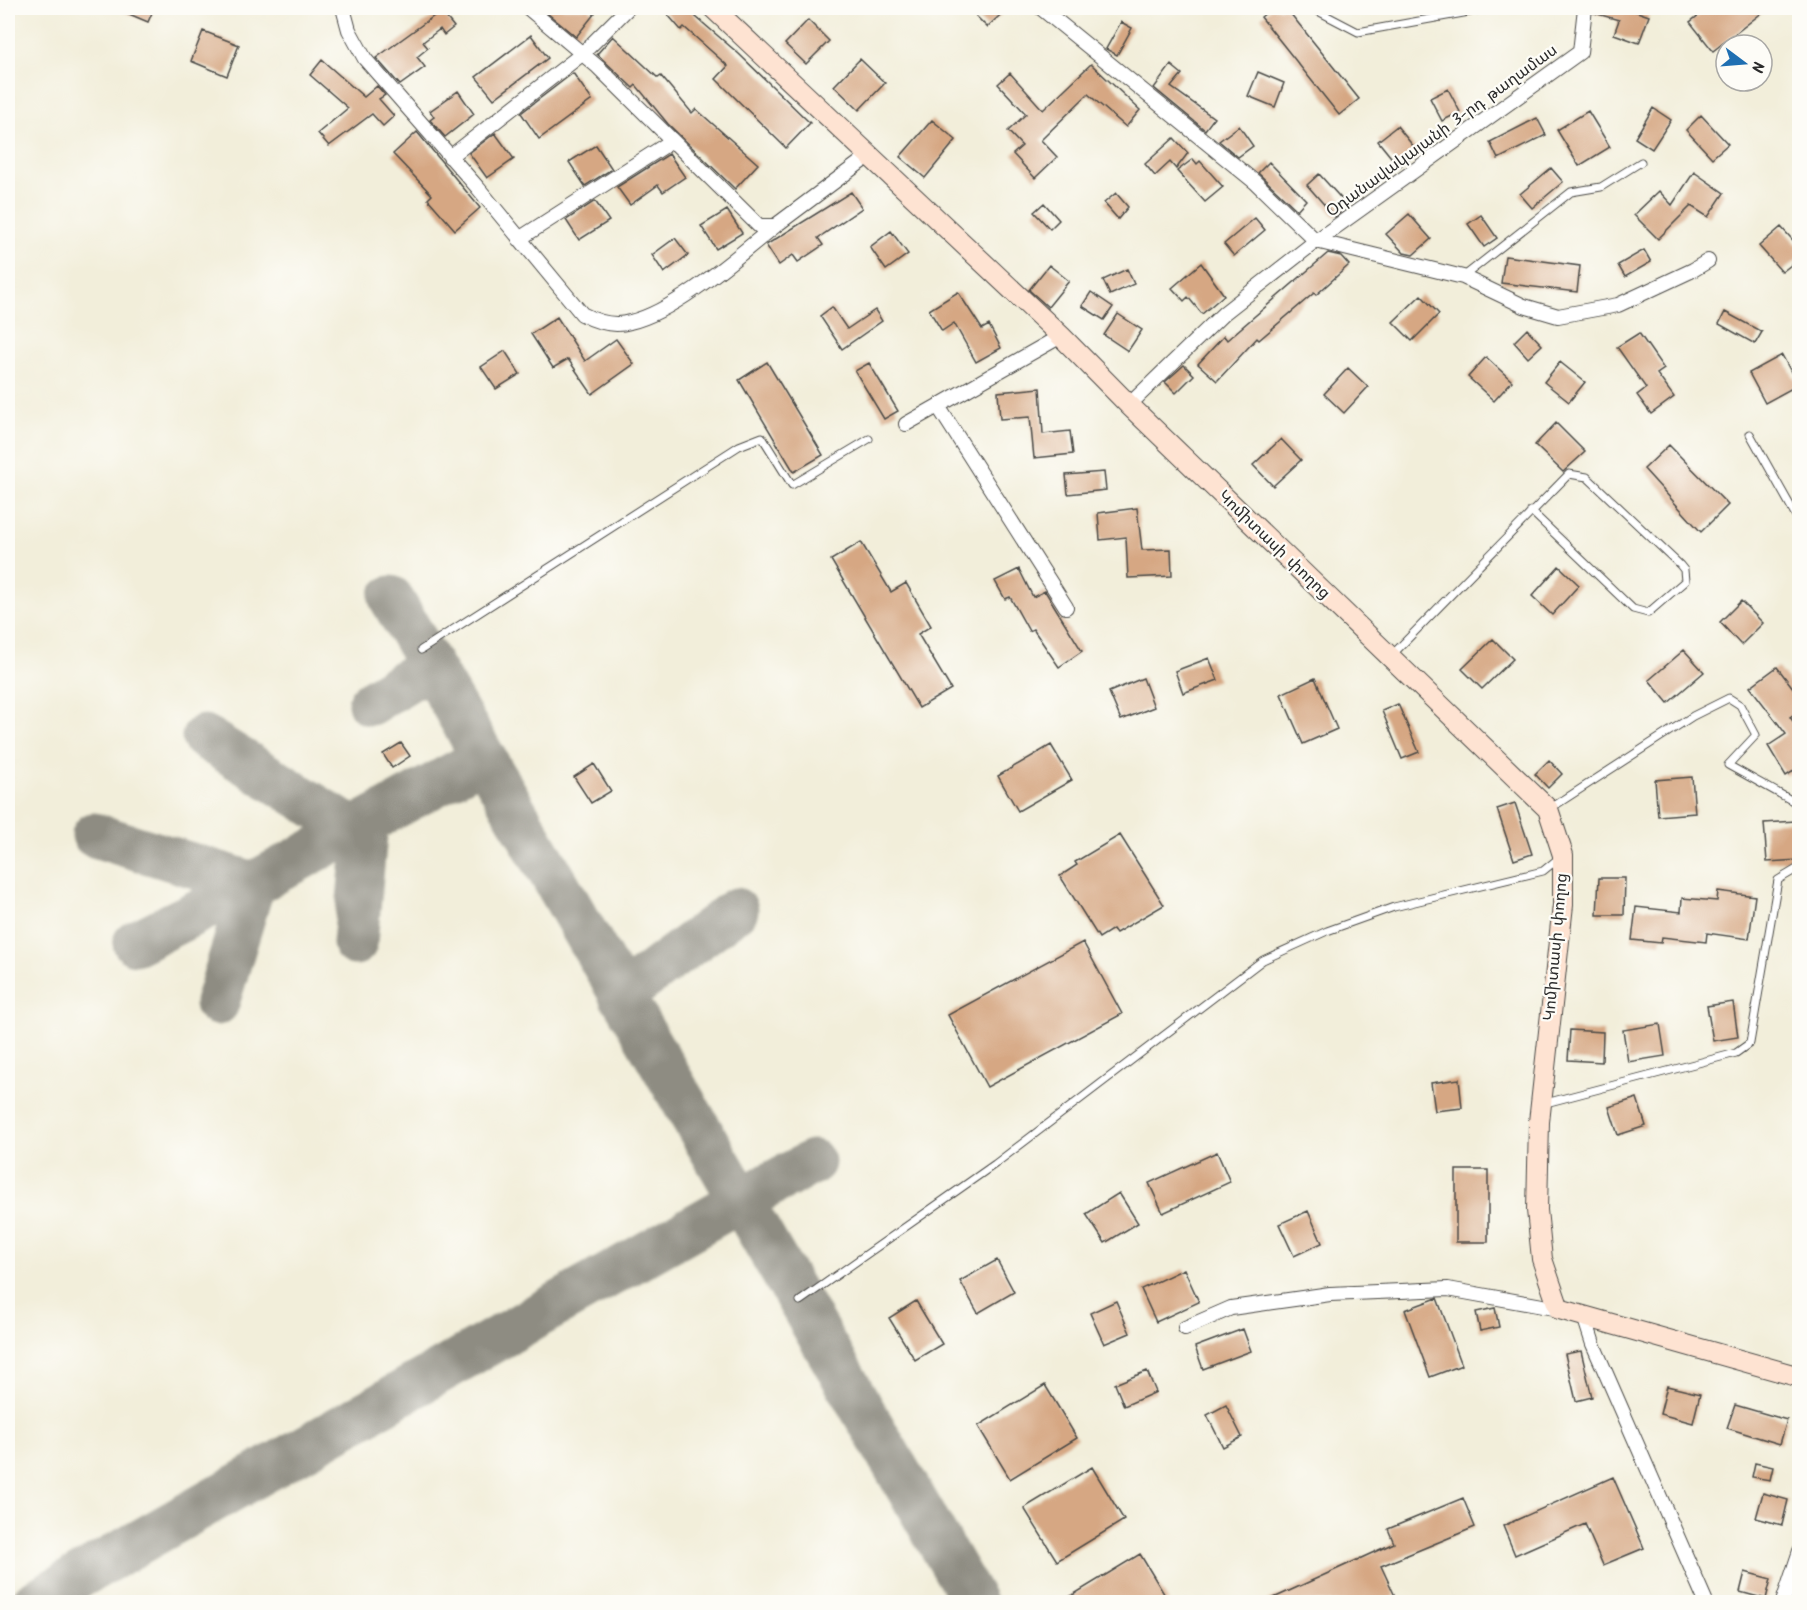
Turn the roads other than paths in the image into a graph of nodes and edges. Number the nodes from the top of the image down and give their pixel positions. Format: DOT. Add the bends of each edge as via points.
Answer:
graph roads {
  1 [pos="343,8"];
  2 [pos="528,8"];
  3 [pos="628,8"];
  4 [pos="713,8"];
  5 [pos="1041,8"];
  6 [pos="1312,8"];
  7 [pos="1491,8"];
  8 [pos="1586,8"];
  9 [pos="582,54"];
  10 [pos="672,141"];
  11 [pos="870,155"];
  12 [pos="450,157"];
  13 [pos="1641,162"];
  14 [pos="775,226"];
  15 [pos="519,239"];
  16 [pos="1316,241"];
  17 [pos="1708,261"];
  18 [pos="1463,277"];
  19 [pos="1061,336"];
  20 [pos="1128,405"];
  21 [pos="938,406"];
  22 [pos="906,424"];
  23 [pos="1750,434"];
  24 [pos="869,439"];
  25 [pos="1531,511"];
  26 [pos="1800,523"];
  27 [pos="1066,607"];
  28 [pos="421,650"];
  29 [pos="1391,657"];
  30 [pos="1800,805"];
  31 [pos="1548,809"];
  32 [pos="1563,855"];
  33 [pos="1800,867"];
  34 [pos="1541,1104"];
  35 [pos="800,1301"];
  36 [pos="1559,1309"];
  37 [pos="1584,1316"];
  38 [pos="1185,1329"];
  39 [pos="1800,1377"];
  40 [pos="1800,1551"];
  41 [pos="1706,1602"];
  42 [pos="1783,1602"];
  1 -- 12 [label="street" via="349,30 365,59"];
  2 -- 9 [label="street"];
  3 -- 9 [label="street"];
  4 -- 11 [label="main road, Կոմիտասի փողոց"];
  5 -- 16 [label="street" via="1255,182"];
  6 -- 7 [label="lane" via="1358,32"];
  8 -- 16 [label="street, Օդանավակայանի 3-րդ թաղամաս" via="1580,52"];
  9 -- 10 [label="street"];
  9 -- 12 [label="street"];
  10 -- 14 [label="street" via="759,226"];
  10 -- 15 [label="street"];
  11 -- 14 [label="street"];
  11 -- 19 [label="main road, Կոմիտասի փողոց"];
  12 -- 15 [label="street"];
  13 -- 18 [label="lane" via="1601,186 1571,192"];
  14 -- 15 [label="street" via="719,271 653,315 629,323 599,324 582,314"];
  16 -- 18 [label="street, Օդանավակայանի 3-րդ թաղամաս"];
  16 -- 20 [label="street, Օդանավակայանի 3-րդ թաղամաս" via="1224,313"];
  17 -- 18 [label="street, Օդանավակայանի 3-րդ թաղամաս" via="1618,305 1558,316 1524,306"];
  19 -- 20 [label="main road, Կոմիտասի փողոց"];
  19 -- 21 [label="street"];
  20 -- 29 [label="main road, Կոմիտասի փողոց"];
  21 -- 22 [label="street"];
  21 -- 27 [label="street"];
  23 -- 26 [label="lane"];
  24 -- 28 [label="lane" via="792,485 762,437 739,446"];
  25 -- 25 [label="lane" via="1569,474 1587,477 1680,565 1685,581 1648,613 1633,609"];
  25 -- 29 [label="lane"];
  29 -- 31 [label="main road, Կոմիտասի փողոց"];
  30 -- 31 [label="lane" via="1728,765 1756,735 1740,705 1729,698 1693,716"];
  31 -- 32 [label="main road, Կոմիտասի փողոց"];
  32 -- 34 [label="main road, Կոմիտասի փողոց" via="1563,905"];
  32 -- 35 [label="lane" via="1543,871 1394,908 1327,931 1263,960 995,1164"];
  33 -- 34 [label="lane" via="1778,880 1750,1043 1736,1053"];
  34 -- 36 [label="main road, Կոմիտասի փողոց" via="1537,1210 1542,1259"];
  36 -- 37 [label="main road"];
  36 -- 38 [label="street" via="1448,1289 1330,1294 1231,1308"];
  37 -- 39 [label="main road"];
  37 -- 41 [label="street"];
  40 -- 42 [label="street"];
}
